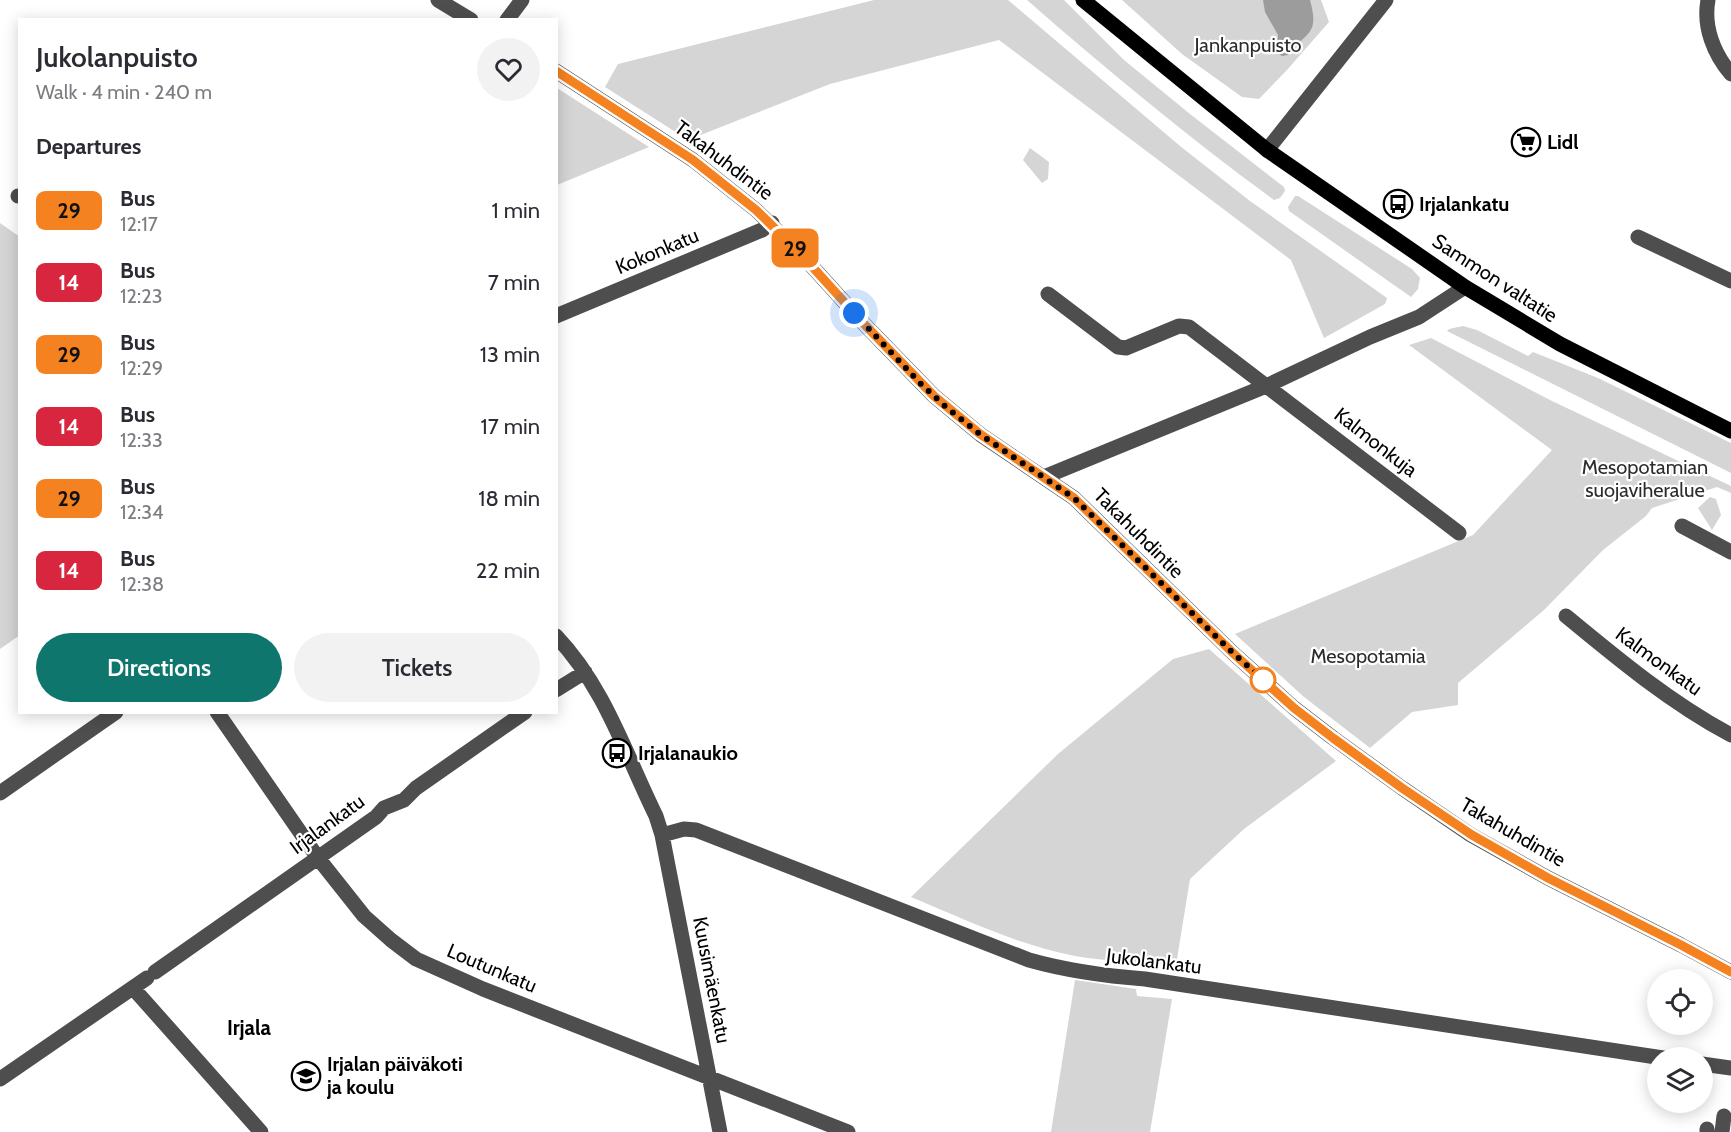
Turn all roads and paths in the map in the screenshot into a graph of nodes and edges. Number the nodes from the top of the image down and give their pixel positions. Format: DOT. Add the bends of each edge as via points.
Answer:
graph roads {
  1 [pos="438,0"];
  2 [pos="522,0"];
  3 [pos="1083,0"];
  4 [pos="1386,0"];
  5 [pos="1708,0"];
  6 [pos="468,18"];
  7 [pos="508,18"];
  8 [pos="558,72"];
  9 [pos="1731,74"];
  10 [pos="1267,150"];
  11 [pos="772,223"];
  12 [pos="1638,237"];
  13 [pos="1731,281"];
  14 [pos="1465,287"];
  15 [pos="1048,294"];
  16 [pos="558,315"];
  17 [pos="1266,386"];
  18 [pos="1731,431"];
  19 [pos="1044,477"];
  20 [pos="1682,526"];
  21 [pos="1459,533"];
  22 [pos="1731,552"];
  23 [pos="1566,616"];
  24 [pos="558,638"];
  25 [pos="585,672"];
  26 [pos="558,689"];
  27 [pos="113,714"];
  28 [pos="218,714"];
  29 [pos="522,714"];
  30 [pos="1731,735"];
  31 [pos="0,793"];
  32 [pos="662,835"];
  33 [pos="318,858"];
  34 [pos="1731,972"];
  35 [pos="133,988"];
  36 [pos="1647,1056"];
  37 [pos="1713,1066"];
  38 [pos="1731,1068"];
  39 [pos="709,1077"];
  40 [pos="0,1079"];
  41 [pos="1724,1116"];
  42 [pos="1712,1131"];
  43 [pos="261,1132"];
  44 [pos="720,1132"];
  45 [pos="848,1132"];
  1 -- 6 [label="street"];
  2 -- 7 [label="street"];
  3 -- 10 [label="main road, Sammon valtatie"];
  4 -- 10 [label="street"];
  5 -- 9 [label="street" via="1710,42"];
  8 -- 11 [label="street, Takahuhdintie" via="693,160"];
  10 -- 14 [label="main road, Sammon valtatie"];
  11 -- 16 [label="street, Kokonkatu"];
  11 -- 19 [label="street, Takahuhdintie" via="927,390 980,434"];
  12 -- 13 [label="street"];
  14 -- 17 [label="street" via="1419,317"];
  14 -- 18 [label="main road, Sammon valtatie" via="1560,344"];
  15 -- 17 [label="street, Kalmonkuja" via="1126,348 1179,326 1189,327"];
  17 -- 19 [label="street"];
  17 -- 21 [label="street, Kalmonkuja"];
  19 -- 34 [label="street, Takahuhdintie" via="1074,498 1294,708 1402,788 1511,858"];
  20 -- 22 [label="street"];
  23 -- 30 [label="street, Kalmonkatu" via="1663,692"];
  24 -- 25 [label="street"];
  25 -- 26 [label="street"];
  25 -- 32 [label="street"];
  27 -- 31 [label="street"];
  28 -- 33 [label="street, Loutunkatu"];
  29 -- 33 [label="street, Irjalankatu"];
  32 -- 36 [label="street, Jukolankatu" via="696,830 1029,960 1063,969"];
  32 -- 39 [label="street, Kuusimäenkatu"];
  33 -- 35 [label="street, Irjalankatu"];
  33 -- 39 [label="street, Loutunkatu" via="364,916 416,959"];
  35 -- 40 [label="street, Irjalankatu"];
  35 -- 43 [label="street"];
  37 -- 38 [label="street"];
  39 -- 44 [label="street, Kuusimäenkatu"];
  39 -- 45 [label="street, Loutunkatu"];
  41 -- 42 [label="street"];
}
